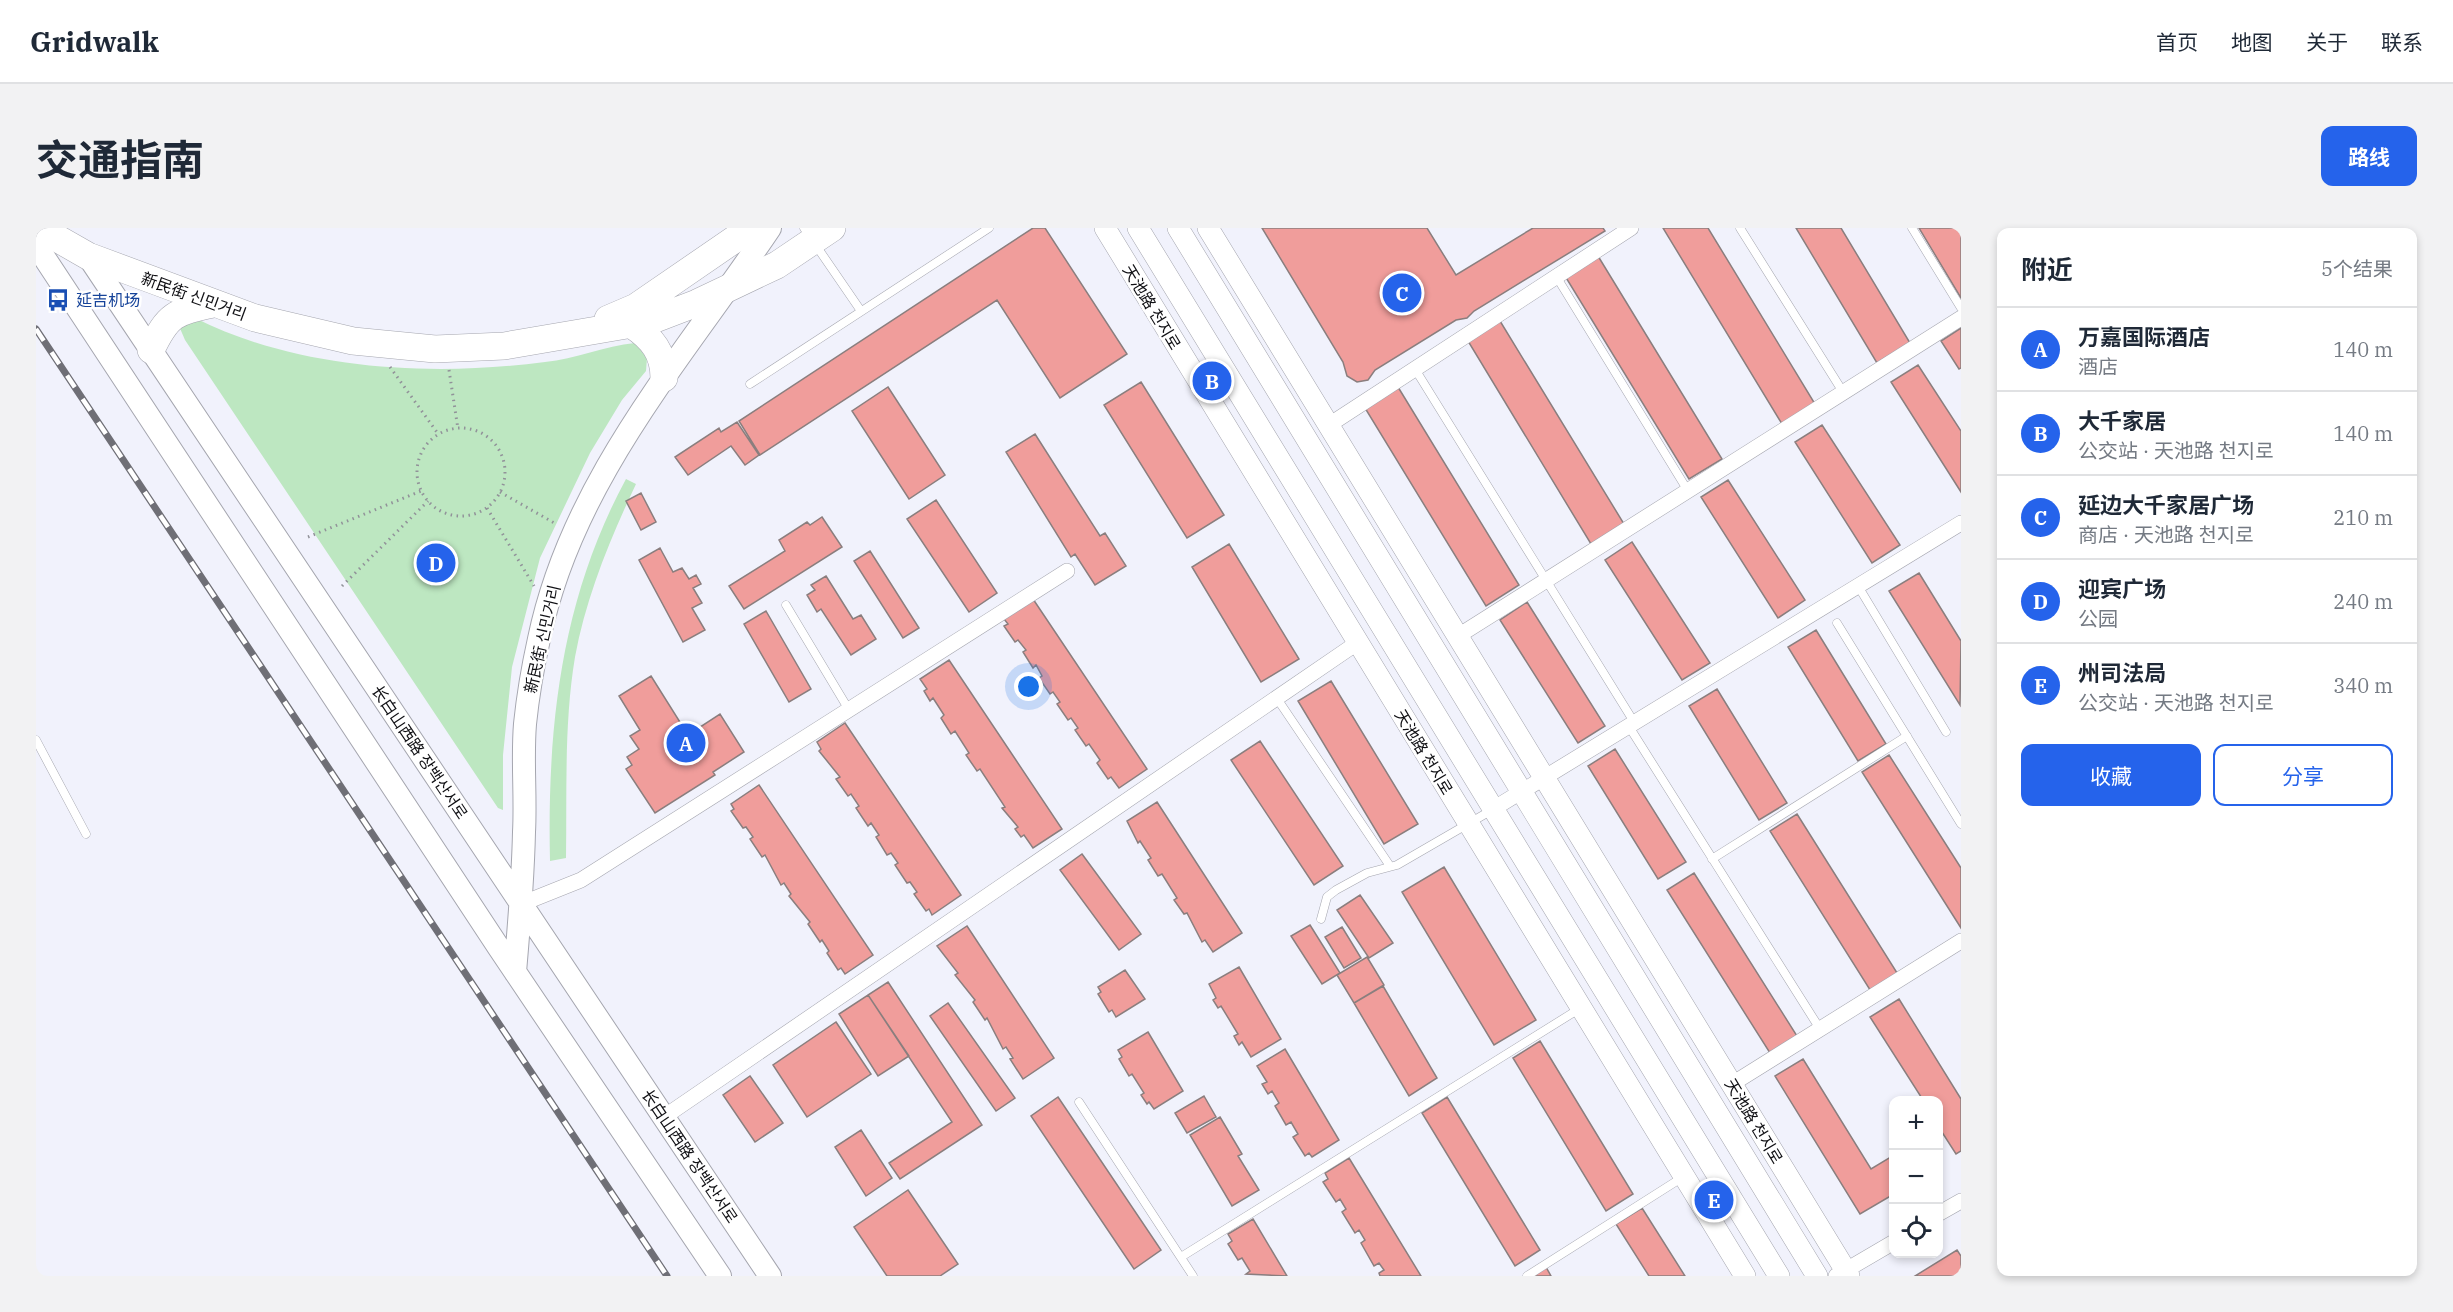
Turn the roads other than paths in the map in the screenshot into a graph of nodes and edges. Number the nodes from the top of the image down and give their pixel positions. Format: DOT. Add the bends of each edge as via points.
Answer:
graph roads {
  1 [pos="39,228"];
  2 [pos="69,228"];
  3 [pos="751,228"];
  4 [pos="770,228"];
  5 [pos="989,228"];
  6 [pos="1105,228"];
  7 [pos="1138,228"];
  8 [pos="1178,228"];
  9 [pos="1208,228"];
  10 [pos="1631,228"];
  11 [pos="1740,228"];
  12 [pos="1912,228"];
  13 [pos="816,232"];
  14 [pos="36,245"];
  15 [pos="88,256"];
  16 [pos="777,265"];
  17 [pos="1556,276"];
  18 [pos="731,286"];
  19 [pos="213,304"];
  20 [pos="1961,308"];
  21 [pos="861,311"];
  22 [pos="1961,318"];
  23 [pos="633,325"];
  24 [pos="571,335"];
  25 [pos="691,343"];
  26 [pos="151,350"];
  27 [pos="1415,369"];
  28 [pos="664,378"];
  29 [pos="750,384"];
  30 [pos="1843,392"];
  31 [pos="1329,425"];
  32 [pos="1688,490"];
  33 [pos="1961,524"];
  34 [pos="1067,571"];
  35 [pos="1546,580"];
  36 [pos="1858,586"];
  37 [pos="786,605"];
  38 [pos="1837,623"];
  39 [pos="1458,636"];
  40 [pos="1358,644"];
  41 [pos="1276,697"];
  42 [pos="849,710"];
  43 [pos="1631,723"];
  44 [pos="1946,732"];
  45 [pos="1907,736"];
  46 [pos="36,740"];
  47 [pos="1544,776"];
  48 [pos="1521,791"];
  49 [pos="1493,809"];
  50 [pos="1468,824"];
  51 [pos="1961,824"];
  52 [pos="86,834"];
  53 [pos="1712,859"];
  54 [pos="1390,866"];
  55 [pos="521,904"];
  56 [pos="1321,919"];
  57 [pos="1961,941"];
  58 [pos="515,972"];
  59 [pos="1580,1008"];
  60 [pos="1820,1029"];
  61 [pos="1732,1083"];
  62 [pos="1079,1102"];
  63 [pos="664,1117"];
  64 [pos="1684,1176"];
  65 [pos="1960,1205"];
  66 [pos="1943,1212"];
  67 [pos="1889,1245"];
  68 [pos="1181,1257"];
  69 [pos="1844,1274"];
  70 [pos="720,1276"];
  71 [pos="770,1276"];
  72 [pos="1193,1276"];
  73 [pos="1527,1276"];
  74 [pos="1745,1276"];
  75 [pos="1779,1276"];
  76 [pos="1817,1276"];
  1 -- 15 [label="highway, 新民街 신민거리"];
  2 -- 15 [label="highway, 长白山西路 장백산서로"];
  3 -- 24 [label="highway, 新民街 신민거리" via="636,307"];
  4 -- 18 [label="main road, 新民街 신민거리"];
  5 -- 21 [label="lane"];
  6 -- 40 [label="street, 天池路 천지로"];
  7 -- 49 [label="street, 天池路 천지로"];
  8 -- 48 [label="street, 天池路 천지로"];
  9 -- 31 [label="street, 天池路 천지로"];
  10 -- 17 [label="street"];
  11 -- 30 [label="lane"];
  12 -- 20 [label="lane"];
  13 -- 16 [label="highway, 新民街 신민거리"];
  13 -- 21 [label="lane"];
  14 -- 58 [label="main road"];
  15 -- 19 [label="highway, 新民街 신민거리"];
  15 -- 26 [label="main road, 长白山西路 장백산서로"];
  16 -- 18 [label="highway, 新民街 신민거리"];
  16 -- 25 [label="main road, 新民街 신민거리"];
  17 -- 27 [label="street"];
  17 -- 32 [label="lane"];
  18 -- 23 [label="highway, 新民街 신민거리"];
  18 -- 25 [label="main road, 新民街 신민거리"];
  19 -- 24 [label="highway, 新民街 신민거리" via="321,335 410,348 481,348"];
  19 -- 26 [label="highway" via="174,314 162,326"];
  21 -- 29 [label="lane"];
  22 -- 30 [label="street"];
  23 -- 24 [label="highway, 新民街 신민거리"];
  23 -- 28 [label="highway" via="658,350"];
  25 -- 28 [label="main road, 新民街 신민거리"];
  26 -- 55 [label="main road, 长白山西路 장백산서로"];
  27 -- 31 [label="street"];
  27 -- 35 [label="lane"];
  28 -- 55 [label="main road, 新民街 신민거리" via="598,478 575,528 539,637 525,724"];
  30 -- 32 [label="street"];
  31 -- 39 [label="street, 天池路 천지로"];
  32 -- 35 [label="street"];
  33 -- 36 [label="street"];
  34 -- 42 [label="street"];
  35 -- 39 [label="street"];
  35 -- 43 [label="lane"];
  36 -- 43 [label="street"];
  36 -- 44 [label="lane"];
  37 -- 42 [label="lane"];
  38 -- 45 [label="lane"];
  39 -- 47 [label="street, 天池路 천지로"];
  40 -- 41 [label="street"];
  40 -- 50 [label="street, 天池路 천지로"];
  41 -- 54 [label="lane"];
  41 -- 63 [label="street"];
  42 -- 55 [label="street" via="581,880"];
  43 -- 47 [label="street"];
  43 -- 53 [label="lane"];
  45 -- 51 [label="lane"];
  45 -- 53 [label="lane"];
  46 -- 52 [label="lane"];
  47 -- 48 [label="street"];
  47 -- 61 [label="street, 天池路 천지로"];
  48 -- 49 [label="street"];
  48 -- 76 [label="street, 天池路 천지로"];
  49 -- 50 [label="lane"];
  49 -- 75 [label="street, 天池路 천지로"];
  50 -- 54 [label="lane"];
  50 -- 59 [label="street, 天池路 천지로"];
  53 -- 60 [label="lane"];
  54 -- 56 [label="lane" via="1367,873 1327,897"];
  55 -- 58 [label="main road, 新民街 신민거리"];
  55 -- 63 [label="main road, 长白山西路 장백산서로"];
  57 -- 60 [label="street"];
  58 -- 70 [label="main road"];
  59 -- 64 [label="street, 天池路 천지로"];
  59 -- 68 [label="lane"];
  60 -- 61 [label="street"];
  61 -- 69 [label="street, 天池路 천지로"];
  62 -- 68 [label="lane"];
  63 -- 71 [label="main road, 长白山西路 장백산서로"];
  64 -- 73 [label="lane"];
  64 -- 74 [label="street, 天池路 천지로"];
  65 -- 66 [label="street"];
  67 -- 69 [label="street"];
  68 -- 72 [label="lane"];
}
